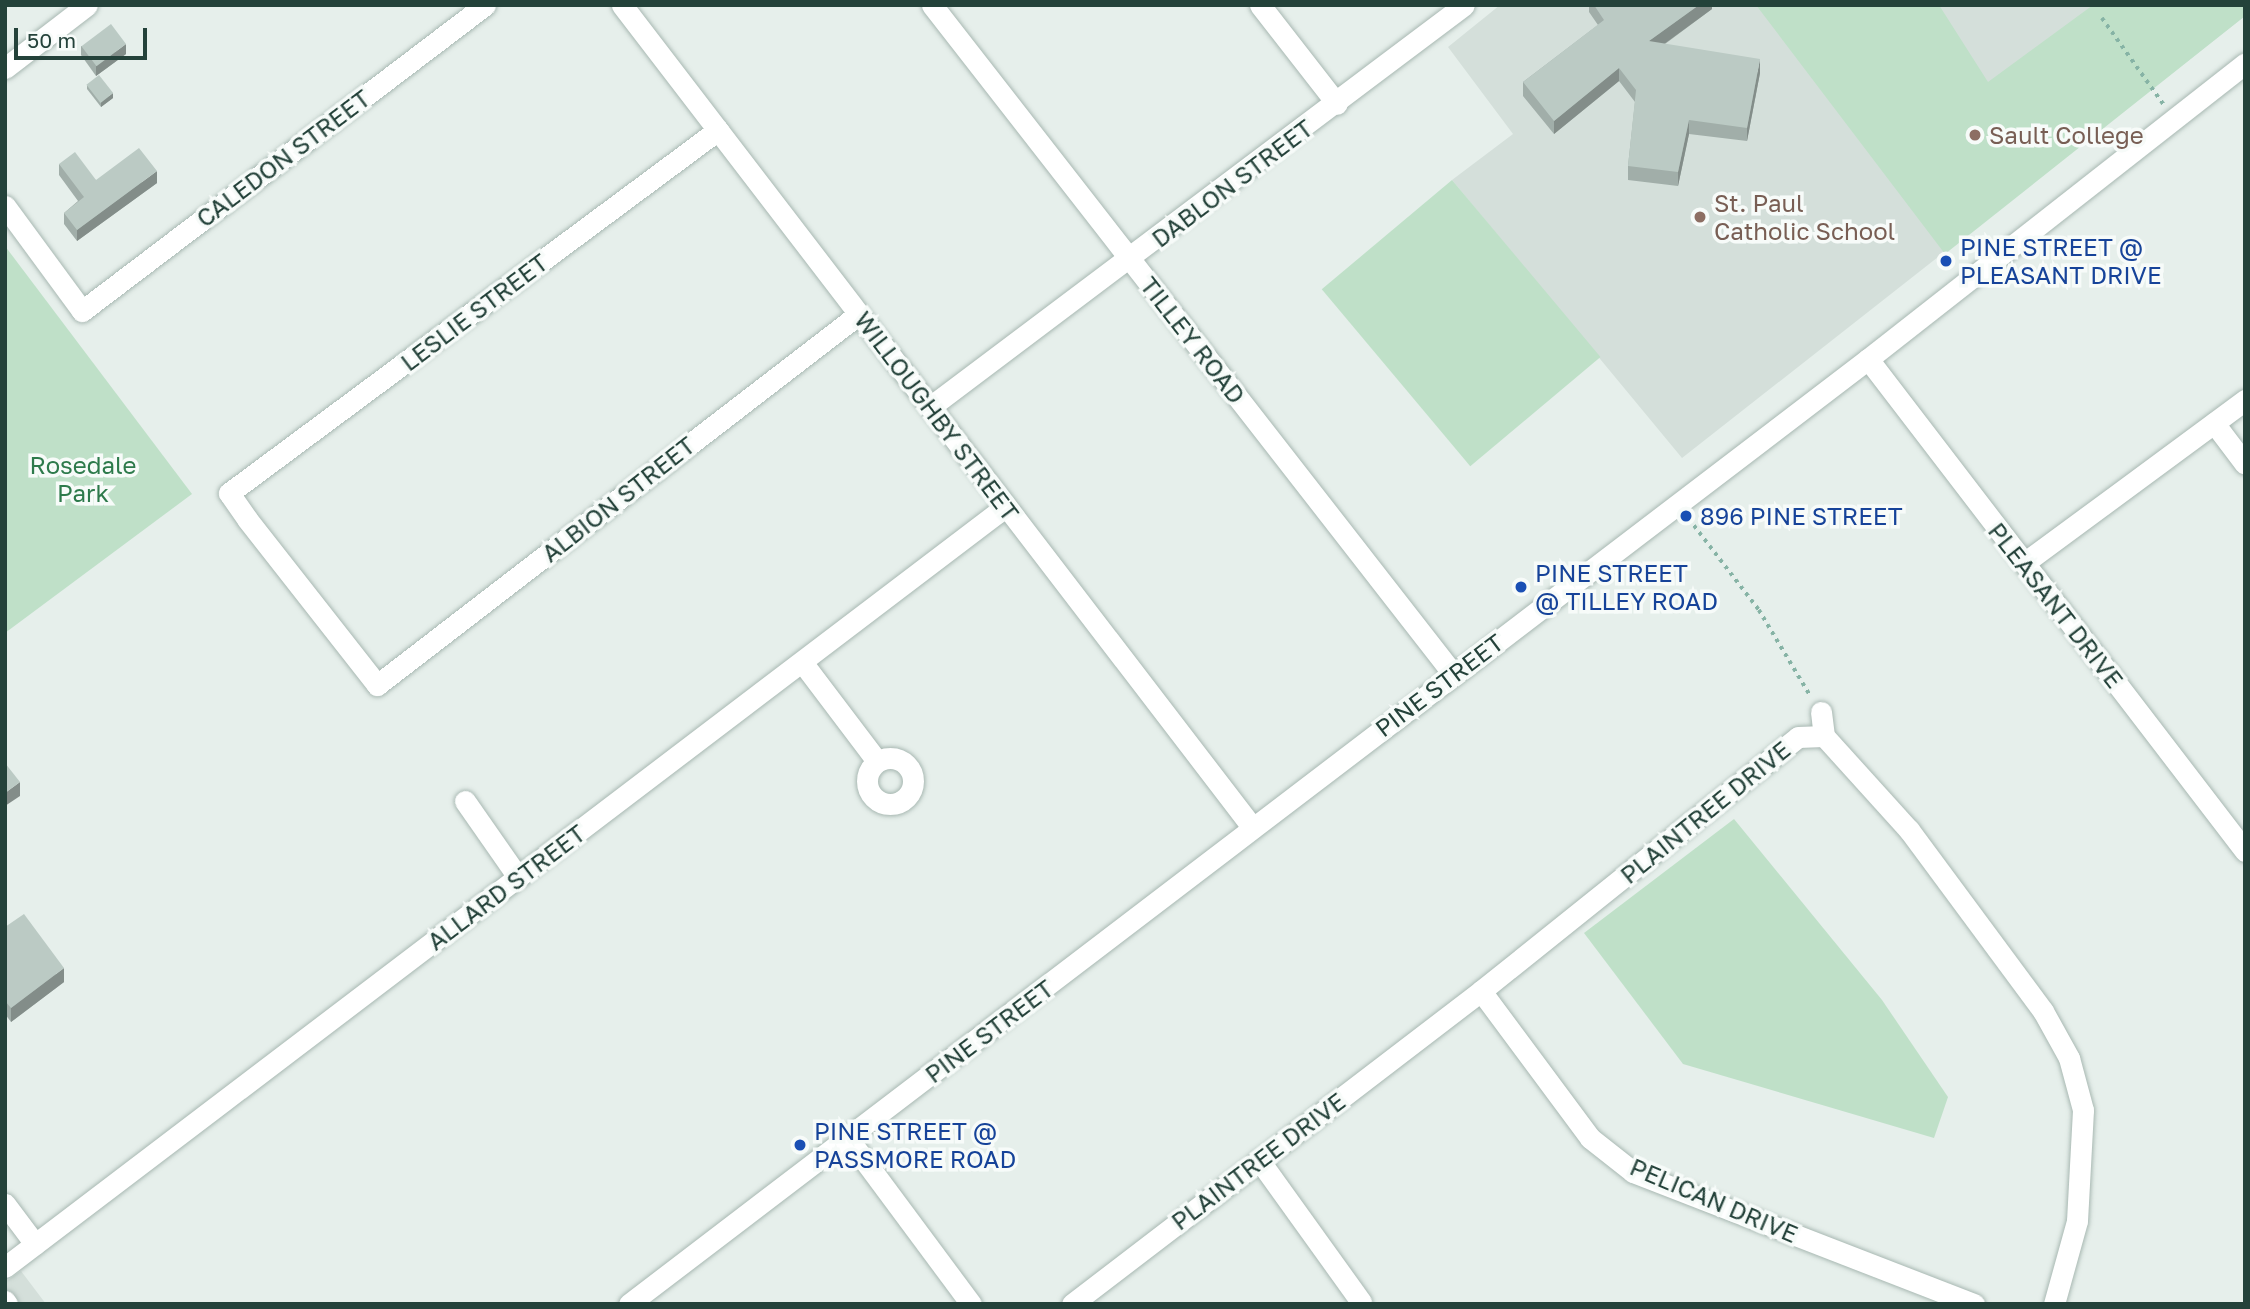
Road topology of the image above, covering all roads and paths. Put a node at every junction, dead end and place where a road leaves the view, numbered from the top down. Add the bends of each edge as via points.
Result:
1 (87, 5) edge
2 (485, 5) edge
3 (622, 5) edge
4 (932, 5) edge
5 (1260, 5) edge
6 (1464, 5) edge
7 (2102, 18) dead end
8 (2245, 63) edge
9 (5, 68) edge
10 (1337, 104) junction
11 (2173, 118) junction
12 (718, 130) junction
13 (5, 206) edge
14 (1130, 259) junction
15 (859, 314) junction
16 (1868, 359) junction
17 (2245, 400) edge
18 (930, 407) junction
19 (2214, 423) junction
20 (2245, 464) edge
21 (1675, 500) junction
22 (1006, 506) junction
23 (2024, 563) junction
24 (802, 662) junction
25 (1454, 675) junction
26 (377, 685) joint
27 (1821, 712) joint
28 (1824, 736) junction
29 (877, 761) dead end
30 (465, 801) dead end
31 (1252, 827) junction
32 (2245, 851) edge
33 (518, 877) junction
34 (1481, 991) junction
35 (847, 1137) junction
36 (1259, 1160) junction
37 (5, 1204) edge
38 (35, 1244) junction
39 (5, 1267) edge
40 (1361, 1302) dead end
41 (629, 1304) edge
42 (971, 1304) edge
43 (1072, 1304) edge
44 (1974, 1304) edge
45 (2054, 1304) edge

1 - 9 street
2 - 13 street, CALEDON STREET via 82,311
3 - 12 street, WILLOUGHBY STREET
4 - 14 street, TILLEY ROAD
5 - 10 street
6 - 10 street, DABLON STREET
7 - 11 path
8 - 11 street, PINE STREET
10 - 14 street, DABLON STREET
11 - 16 street, PINE STREET
12 - 15 street, WILLOUGHBY STREET
12 - 26 street, LESLIE STREET via 229,493
14 - 18 street, DABLON STREET
14 - 25 street, TILLEY ROAD
15 - 18 street, WILLOUGHBY STREET
15 - 26 street, ALBION STREET
16 - 21 street, PINE STREET
16 - 23 street, PLEASANT DRIVE
17 - 19 street
18 - 22 street, WILLOUGHBY STREET
19 - 20 street
19 - 23 street
21 - 25 street, PINE STREET
21 - 27 path via 1759,610
22 - 24 street, ALLARD STREET
22 - 31 street, WILLOUGHBY STREET
23 - 32 street, PLEASANT DRIVE
24 - 29 street
24 - 33 street, ALLARD STREET
25 - 31 street, PINE STREET
27 - 28 street
28 - 34 street, PLAINTREE DRIVE via 1798,737
28 - 45 street, PLAINTREE DRIVE via 1909,830 2043,1011 2069,1058 2083,1110 2077,1207
30 - 33 street
31 - 35 street, PINE STREET
33 - 38 street, ALLARD STREET
34 - 36 street, PLAINTREE DRIVE
34 - 44 street, PELICAN DRIVE via 1590,1138 1633,1172
35 - 41 street, PINE STREET
35 - 42 street
36 - 40 street
36 - 43 street, PLAINTREE DRIVE
37 - 38 street
38 - 39 street, ALLARD STREET

